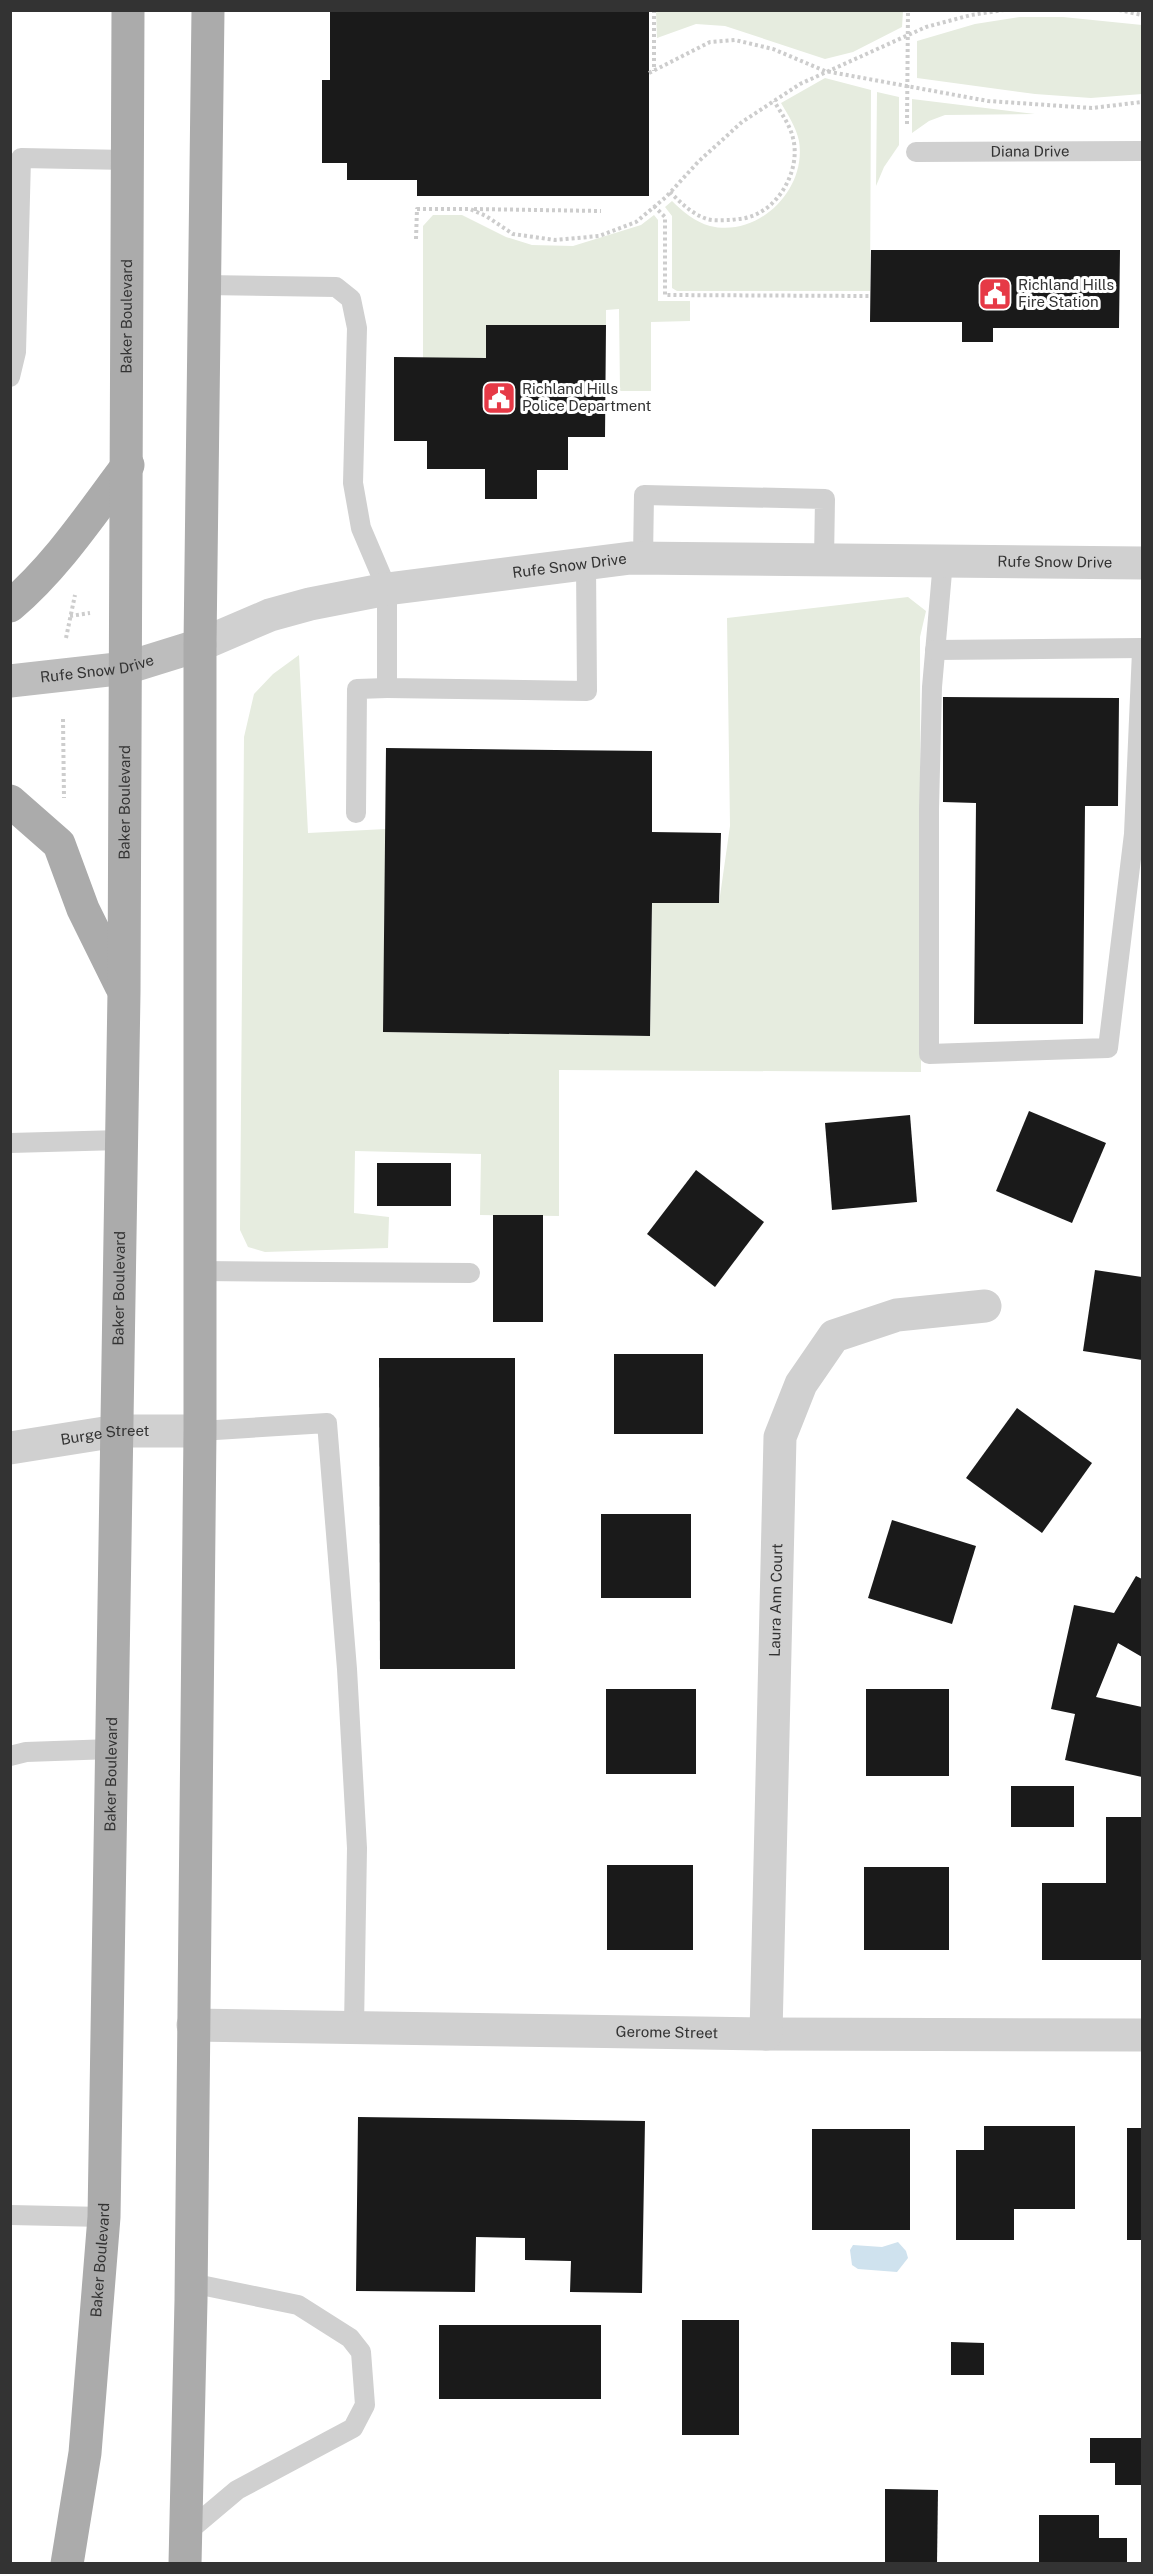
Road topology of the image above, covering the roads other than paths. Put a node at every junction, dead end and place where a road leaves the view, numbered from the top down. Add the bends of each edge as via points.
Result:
1 (128, 10) edge
2 (208, 10) edge
3 (1143, 151) edge
4 (916, 152) road end
5 (128, 160) junction
6 (204, 285) junction
7 (10, 377) edge
8 (128, 465) junction
9 (643, 558) junction
10 (824, 560) junction
11 (943, 561) junction
12 (1143, 563) edge
13 (586, 564) junction
14 (387, 589) junction
15 (10, 606) edge
16 (200, 645) junction
17 (935, 650) junction
18 (1143, 650) edge
19 (126, 668) junction
20 (10, 681) edge
21 (387, 688) junction
22 (10, 801) edge
23 (356, 813) dead end
24 (124, 992) junction
25 (121, 1140) junction
26 (10, 1143) edge
27 (199, 1271) junction
28 (470, 1273) dead end
29 (985, 1306) dead end
30 (117, 1431) junction
31 (200, 1431) junction
32 (10, 1448) edge
33 (112, 1749) junction
34 (10, 1756) edge
35 (193, 2025) junction
36 (354, 2027) junction
37 (766, 2034) junction
38 (1143, 2035) edge
39 (10, 2215) edge
40 (104, 2217) junction
41 (191, 2283) junction
42 (185, 2548) edge
43 (67, 2564) edge

1 - 5 main road, Baker Boulevard
2 - 6 main road
3 - 4 lane, Diana Drive
5 - 7 lane via 21,158 16,352
5 - 8 main road, Baker Boulevard
6 - 14 lane via 336,287 351,299 357,328 353,483 361,528
6 - 16 main road
8 - 15 main road via 63,553
8 - 19 main road, Baker Boulevard
9 - 10 street, Rufe Snow Drive
9 - 10 lane via 644,495 825,499
9 - 13 street, Rufe Snow Drive
10 - 11 street, Rufe Snow Drive
11 - 12 street, Rufe Snow Drive
11 - 17 lane
13 - 14 street, Rufe Snow Drive
13 - 21 lane via 587,691
14 - 16 street, Rufe Snow Drive via 270,615
14 - 21 lane
16 - 19 main road, Rufe Snow Drive
16 - 27 main road
17 - 18 lane
17 - 18 lane via 929,809 929,1054 1108,1048 1134,834
19 - 20 main road, Rufe Snow Drive
19 - 24 main road, Baker Boulevard
21 - 23 lane via 357,689
22 - 24 main road via 59,844 83,909
24 - 25 main road, Baker Boulevard
25 - 26 lane
25 - 30 main road, Baker Boulevard
27 - 28 lane
27 - 31 main road
29 - 37 street, Laura Ann Court via 897,1315 834,1336 801,1384 780,1437
30 - 31 street, Burge Street
30 - 32 street, Burge Street
30 - 33 main road, Baker Boulevard
31 - 35 main road
31 - 36 lane via 327,1423 357,1848
33 - 34 lane
33 - 40 main road, Baker Boulevard
35 - 36 street, Gerome Street
35 - 41 main road
36 - 37 street, Gerome Street
37 - 38 street, Gerome Street
39 - 40 lane
40 - 43 main road, Baker Boulevard via 85,2453
41 - 42 main road
41 - 42 lane via 298,2305 350,2338 361,2352 365,2405 353,2428 237,2490

